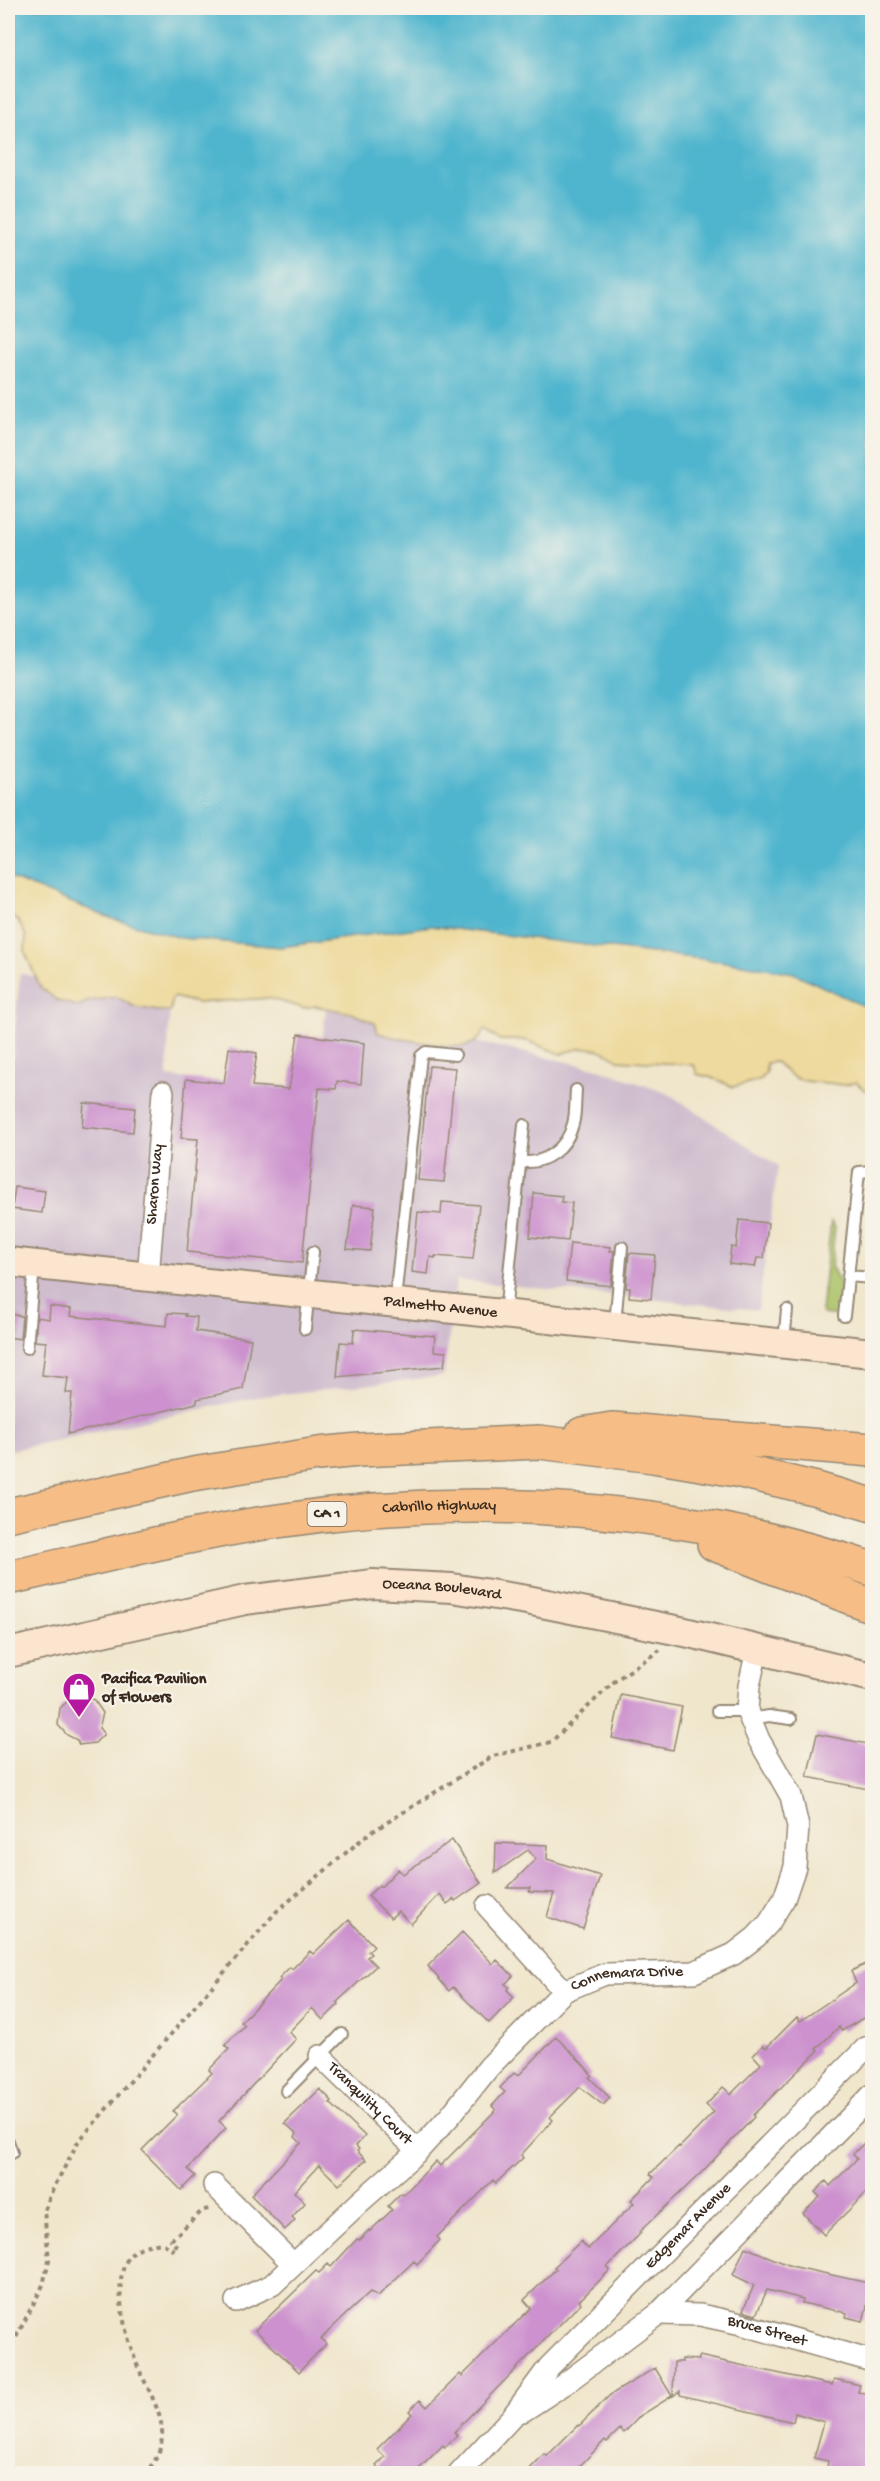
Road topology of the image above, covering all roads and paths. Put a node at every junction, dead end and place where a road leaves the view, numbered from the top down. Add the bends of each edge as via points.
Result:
1 (455, 1055) dead end
2 (576, 1090) dead end
3 (163, 1092) dead end
4 (524, 1125) dead end
5 (520, 1161) junction
6 (873, 1171) edge
7 (622, 1247) dead end
8 (313, 1252) dead end
9 (21, 1264) edge
10 (848, 1276) junction
11 (148, 1278) junction
12 (873, 1278) edge
13 (310, 1294) junction
14 (395, 1303) junction
15 (787, 1310) dead end
16 (505, 1314) junction
17 (844, 1316) dead end
18 (615, 1325) junction
19 (305, 1329) dead end
20 (784, 1342) junction
21 (27, 1348) dead end
22 (873, 1353) edge
23 (675, 1432) junction
24 (539, 1442) junction
25 (873, 1450) edge
26 (873, 1466) edge
27 (873, 1505) edge
28 (8, 1515) edge
29 (652, 1519) junction
30 (873, 1569) edge
31 (8, 1578) edge
32 (873, 1606) edge
33 (685, 1632) junction
34 (757, 1650) junction
35 (8, 1653) edge
36 (873, 1677) edge
37 (717, 1711) dead end
38 (749, 1715) junction
39 (791, 1719) dead end
40 (487, 1906) dead end
41 (564, 1991) junction
42 (342, 2034) dead end
43 (873, 2046) edge
44 (320, 2056) junction
45 (286, 2091) dead end
46 (873, 2095) edge
47 (8, 2141) edge
48 (418, 2151) junction
49 (12, 2153) dead end
50 (214, 2185) dead end
51 (218, 2211) dead end
52 (293, 2264) junction
53 (236, 2301) dead end
54 (658, 2314) junction
55 (8, 2353) edge
56 (873, 2361) edge
57 (512, 2417) junction
58 (143, 2474) edge
59 (459, 2474) edge

1 - 14 lane via 426,1052 420,1056
2 - 5 lane via 574,1123 559,1149 546,1159
3 - 11 street, Sharon Way
4 - 5 lane
5 - 16 lane
6 - 10 lane via 859,1172
7 - 18 lane
8 - 13 lane
9 - 11 street, Palmetto Avenue
9 - 21 lane
10 - 12 lane
10 - 17 lane
11 - 13 street, Palmetto Avenue
13 - 14 street, Palmetto Avenue
13 - 19 lane
14 - 16 street, Palmetto Avenue
15 - 20 lane
16 - 18 street, Palmetto Avenue
18 - 20 street, Palmetto Avenue
20 - 22 street, Palmetto Avenue
23 - 24 highway via 612,1429
23 - 25 highway
23 - 26 highway via 791,1448
24 - 27 highway via 735,1470
24 - 28 highway via 318,1454 193,1474
29 - 30 highway, Cabrillo Highway / CA 1 via 776,1542
29 - 31 highway, Cabrillo Highway / CA 1 via 515,1507 358,1511 234,1529
29 - 32 highway
33 - 34 street, Oceana Boulevard
33 - 35 street, Oceana Boulevard via 452,1588 373,1584 245,1600
33 - 55 path via 616,1680 551,1742 493,1756 367,1835 276,1912 78,2142 44,2211 49,2260 43,2285
34 - 36 street, Oceana Boulevard
34 - 38 street, Connemara Drive via 749,1686
37 - 38 lane
38 - 39 lane
38 - 41 street, Connemara Drive via 791,1796 798,1827 795,1868 784,1899 769,1923 734,1954 694,1971 605,1974
40 - 41 street
41 - 48 street, Connemara Drive via 489,2067
42 - 44 lane
43 - 57 street, Edgemar Avenue via 866,2048 549,2367
44 - 45 lane
44 - 48 street, Tranquility Court
46 - 54 street, Edgemar Avenue
47 - 49 lane
48 - 52 street, Connemara Drive
50 - 52 street
51 - 58 path via 203,2210 191,2220 171,2240 177,2247 172,2250 164,2244 141,2246 128,2258 121,2281 122,2307 133,2354 162,2428 156,2460
52 - 53 street, Connemara Drive via 272,2285
54 - 56 street, Bruce Street via 700,2315
54 - 57 street, Edgemar Avenue via 563,2385
57 - 59 street, Edgemar Avenue

